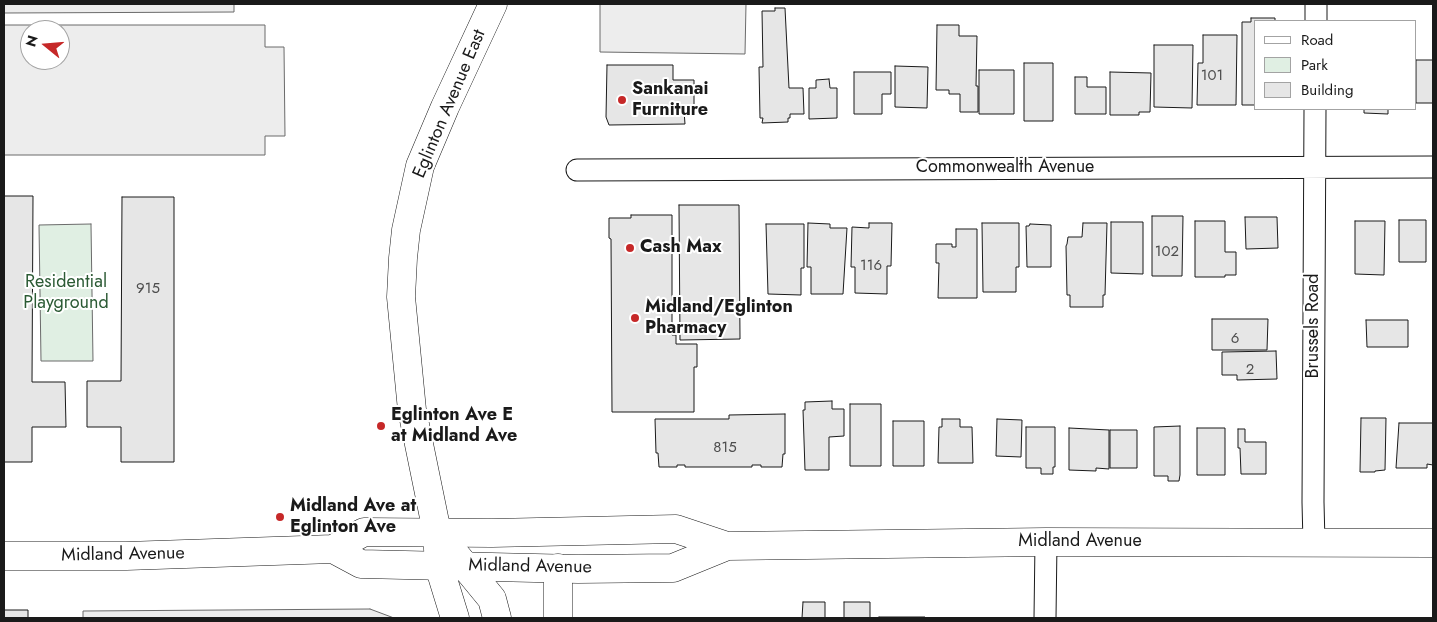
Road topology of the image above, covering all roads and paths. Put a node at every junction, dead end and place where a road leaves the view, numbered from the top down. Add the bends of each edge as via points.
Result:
1 (493, 4) edge
2 (1316, 4) edge
3 (1316, 20) edge
4 (1315, 110) edge
5 (1433, 166) edge
6 (1314, 168) junction
7 (577, 170) dead end
8 (437, 532) junction
9 (1046, 542) junction
10 (1314, 543) junction
11 (1433, 543) edge
12 (727, 546) junction
13 (333, 550) junction
14 (4, 556) edge
15 (452, 566) junction
16 (558, 568) junction
17 (455, 618) edge
18 (497, 618) edge
19 (558, 618) edge
20 (1045, 618) edge

1 - 8 main road, Eglinton Avenue East via 420,166 402,258 401,297 412,410
2 - 3 street
4 - 6 street, Brussels Road
5 - 6 street, Commonwealth Avenue
6 - 7 street, Commonwealth Avenue
6 - 10 street, Brussels Road
8 - 12 main road, Midland Avenue via 676,529
8 - 13 main road, Midland Avenue via 364,532
8 - 15 main road, Eglinton Avenue East
9 - 10 main road, Midland Avenue
9 - 12 main road, Midland Avenue
9 - 20 street
10 - 11 main road, Midland Avenue
12 - 16 main road, Midland Avenue via 673,568
13 - 14 main road, Midland Avenue
13 - 15 main road, Midland Avenue via 361,564
15 - 16 main road, Midland Avenue
15 - 17 main road, Eglinton Avenue East
15 - 18 main road, Eglinton Avenue East via 492,599
16 - 19 main road

